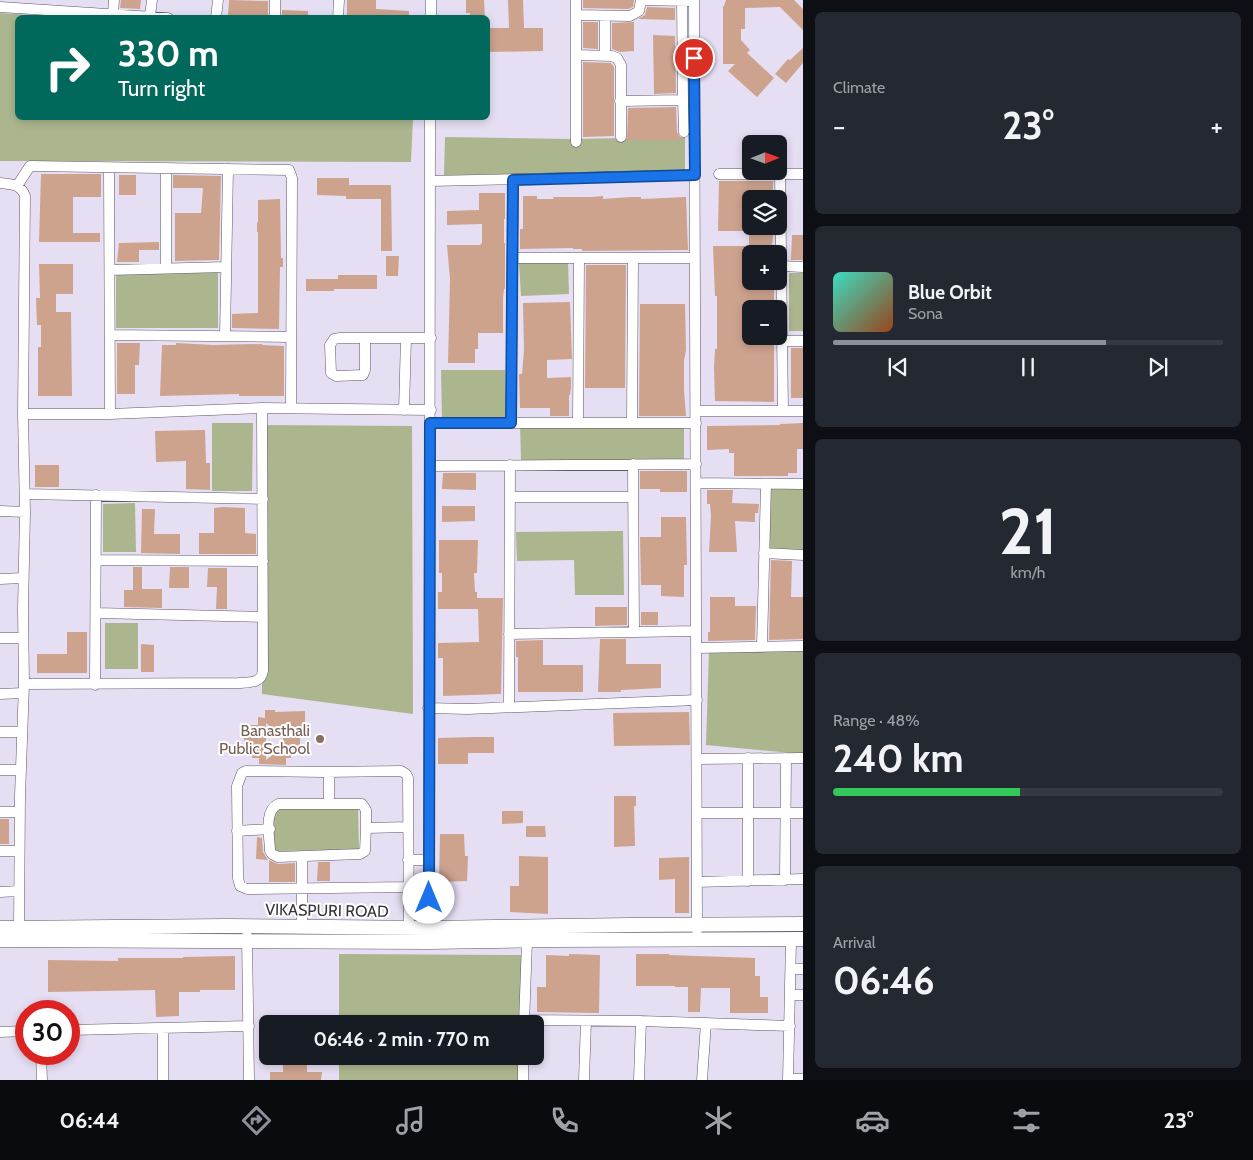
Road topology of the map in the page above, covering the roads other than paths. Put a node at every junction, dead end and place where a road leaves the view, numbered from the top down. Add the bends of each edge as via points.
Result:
1 (114, 0) edge
2 (152, 0) edge
3 (218, 0) edge
4 (275, 0) edge
5 (339, 0) edge
6 (431, 0) edge
7 (576, 0) edge
8 (641, 0) edge
9 (682, 1) edge
10 (694, 1) edge
11 (31, 5) edge
12 (0, 7) edge
13 (114, 14) junction
14 (132, 15) edge
15 (150, 15) edge
16 (216, 15) edge
17 (275, 15) edge
18 (338, 15) edge
19 (431, 15) edge
20 (576, 15) junction
21 (605, 16) junction
22 (576, 55) junction
23 (605, 56) junction
24 (683, 100) junction
25 (620, 101) junction
26 (430, 120) edge
27 (684, 132) dead end
28 (621, 137) dead end
29 (576, 142) dead end
30 (110, 168) junction
31 (166, 168) junction
32 (228, 169) junction
33 (719, 174) dead end
34 (742, 174) edge
35 (788, 174) edge
36 (803, 174) edge
37 (695, 175) junction
38 (513, 180) junction
39 (780, 180) edge
40 (430, 181) junction
41 (0, 183) edge
42 (17, 186) junction
43 (781, 245) edge
44 (512, 258) junction
45 (579, 258) junction
46 (633, 258) junction
47 (695, 258) junction
48 (787, 266) edge
49 (803, 266) edge
50 (226, 267) junction
51 (166, 268) junction
52 (110, 270) junction
53 (110, 335) junction
54 (225, 336) junction
55 (291, 337) junction
56 (365, 338) junction
57 (406, 338) junction
58 (431, 338) junction
59 (787, 341) edge
60 (803, 341) edge
61 (782, 345) edge
62 (262, 408) junction
63 (291, 408) junction
64 (404, 410) junction
65 (431, 410) junction
66 (696, 411) junction
67 (783, 411) junction
68 (803, 411) edge
69 (23, 414) junction
70 (110, 414) junction
71 (430, 423) junction
72 (511, 423) junction
73 (578, 423) junction
74 (632, 423) junction
75 (696, 423) junction
76 (633, 464) junction
77 (696, 464) junction
78 (510, 465) junction
79 (430, 466) junction
80 (696, 484) junction
81 (766, 484) junction
82 (803, 484) edge
83 (25, 494) junction
84 (96, 495) junction
85 (510, 497) junction
86 (633, 498) junction
87 (263, 499) junction
88 (0, 511) edge
89 (25, 512) junction
90 (764, 553) junction
91 (803, 555) edge
92 (96, 560) junction
93 (263, 561) junction
94 (23, 578) junction
95 (0, 579) edge
96 (96, 613) junction
97 (262, 617) junction
98 (696, 631) junction
99 (634, 632) junction
100 (509, 634) junction
101 (0, 638) edge
102 (23, 638) junction
103 (803, 646) edge
104 (762, 647) junction
105 (696, 648) junction
106 (95, 685) junction
107 (23, 689) junction
108 (0, 694) edge
109 (696, 700) junction
110 (509, 707) junction
111 (428, 708) junction
112 (0, 732) edge
113 (22, 732) junction
114 (697, 758) junction
115 (748, 758) junction
116 (786, 758) junction
117 (803, 758) edge
118 (0, 770) edge
119 (20, 770) junction
120 (329, 772) junction
121 (329, 804) junction
122 (0, 812) edge
123 (20, 812) junction
124 (697, 813) junction
125 (747, 813) junction
126 (785, 813) junction
127 (803, 813) edge
128 (408, 827) junction
129 (270, 828) junction
130 (366, 828) junction
131 (237, 830) junction
132 (19, 850) junction
133 (0, 851) edge
134 (302, 856) junction
135 (408, 860) junction
136 (429, 860) junction
137 (803, 879) edge
138 (748, 880) junction
139 (785, 880) junction
140 (697, 882) junction
141 (408, 887) junction
142 (302, 888) junction
143 (19, 891) junction
144 (0, 892) edge
145 (697, 924) junction
146 (803, 924) edge
147 (247, 926) junction
148 (302, 927) junction
149 (0, 928) edge
150 (19, 928) junction
151 (408, 928) junction
152 (429, 935) junction
153 (0, 940) edge
154 (797, 940) edge
155 (247, 941) junction
156 (527, 941) junction
157 (698, 941) junction
158 (803, 968) edge
159 (791, 969) junction
160 (791, 995) junction
161 (803, 995) edge
162 (524, 1015) edge
163 (586, 1021) junction
164 (641, 1021) junction
165 (544, 1022) edge
166 (706, 1023) junction
167 (248, 1026) junction
168 (790, 1026) junction
169 (163, 1028) junction
170 (80, 1030) edge
171 (15, 1031) edge
172 (0, 1032) edge
173 (42, 1065) edge
174 (523, 1065) edge
175 (803, 1079) edge
176 (42, 1080) edge
177 (163, 1080) edge
178 (250, 1080) edge
179 (523, 1080) edge
180 (584, 1080) edge
181 (639, 1080) edge
182 (702, 1080) edge
183 (788, 1080) edge

1 - 13 street
2 - 15 street
3 - 16 street
4 - 17 street
5 - 18 street
6 - 19 street
7 - 20 street
8 - 9 street
8 - 21 street via 639,11 630,16
9 - 10 street
9 - 24 street
10 - 37 street
11 - 12 street
11 - 13 street
13 - 14 street
20 - 21 street
20 - 22 street
21 - 23 street
22 - 23 street
22 - 29 street
23 - 25 street via 617,58 620,65
24 - 25 street
24 - 27 street
25 - 28 street
26 - 40 street
30 - 31 street
30 - 42 street via 30,166
30 - 52 street
31 - 32 street
31 - 51 street
32 - 50 street
32 - 55 street via 286,169 292,174
33 - 34 street
35 - 36 street
37 - 38 street
37 - 47 street
38 - 40 street
38 - 44 street
39 - 43 street
40 - 58 street
41 - 42 street
42 - 69 street via 25,196
44 - 45 street
44 - 72 street
45 - 46 street
45 - 73 street
46 - 47 street
46 - 74 street
47 - 66 street
48 - 49 street
50 - 51 street
50 - 54 street
51 - 52 street
52 - 53 street
53 - 54 street
53 - 70 street
54 - 55 street
55 - 63 street
56 - 56 street via 365,370 362,375 336,376 331,373 330,345 334,339
56 - 57 street
57 - 58 street
57 - 64 street
58 - 65 street
59 - 60 street
61 - 67 street
62 - 63 street
62 - 70 street
62 - 87 street
63 - 64 street
64 - 65 street
65 - 71 street
66 - 67 street
66 - 75 street
67 - 68 street
69 - 70 street
69 - 83 street
71 - 72 street
71 - 79 street
72 - 73 street
73 - 74 street
74 - 75 street
75 - 77 street
76 - 77 street
76 - 78 street
76 - 86 street
77 - 80 street
78 - 79 street
78 - 85 street
79 - 111 street
80 - 81 street
80 - 98 street
81 - 82 street
81 - 90 street
83 - 84 street
83 - 89 street
84 - 87 street
84 - 92 street
85 - 86 street
85 - 100 street
86 - 99 street
87 - 93 street
88 - 89 street
89 - 94 street
90 - 91 street
90 - 104 street
92 - 93 street
92 - 96 street
93 - 97 street
94 - 95 street
94 - 102 street
96 - 97 street
96 - 106 street
97 - 106 street via 263,671 257,681
98 - 99 street
98 - 105 street
99 - 100 street
100 - 110 street
101 - 102 street
102 - 107 street
103 - 104 street
104 - 105 street
105 - 109 street
106 - 107 street
107 - 108 street
107 - 113 street
109 - 110 street
109 - 114 street
110 - 111 street
111 - 136 street
112 - 113 street
113 - 119 street
114 - 115 street
114 - 124 street
115 - 116 street
115 - 125 street
116 - 117 street
116 - 126 street
118 - 119 street
119 - 123 street
120 - 121 street
120 - 128 street via 401,771 406,774
120 - 131 street via 242,773 237,786
121 - 129 street via 278,804 271,809
121 - 130 street via 362,804 366,810
122 - 123 street
123 - 132 street
124 - 125 street
124 - 140 street
125 - 126 street
125 - 138 street
126 - 127 street
126 - 139 street
128 - 130 street
128 - 135 street
129 - 131 street
129 - 134 street via 272,854 278,857
130 - 134 street via 365,851 362,854
131 - 142 street via 240,886 247,889
132 - 133 street
132 - 143 street
134 - 142 street
135 - 136 street
135 - 141 street
136 - 152 street
137 - 139 street
138 - 139 street
138 - 140 street
140 - 145 street
141 - 142 street
141 - 151 street
142 - 148 street
143 - 144 street
143 - 150 street
145 - 146 street, VIKASPURI ROAD
145 - 152 street, VIKASPURI ROAD
145 - 157 street
147 - 148 street, VIKASPURI ROAD
147 - 150 street, VIKASPURI ROAD
147 - 155 street
148 - 151 street, VIKASPURI ROAD
149 - 150 street, VIKASPURI ROAD
151 - 152 street, VIKASPURI ROAD
152 - 155 street, VIKASPURI ROAD
152 - 156 street, VIKASPURI ROAD
153 - 155 street, VIKASPURI ROAD
154 - 157 street, VIKASPURI ROAD
154 - 159 street
155 - 167 street
156 - 157 street, VIKASPURI ROAD
156 - 162 street
158 - 159 street
159 - 160 street
160 - 161 street
160 - 168 street
163 - 164 street
163 - 165 street
163 - 180 street
164 - 166 street
164 - 181 street
166 - 168 street
166 - 182 street
167 - 169 street
167 - 178 street
168 - 183 street
169 - 170 street
169 - 177 street
171 - 172 street
173 - 176 street
174 - 179 street
175 - 183 street

